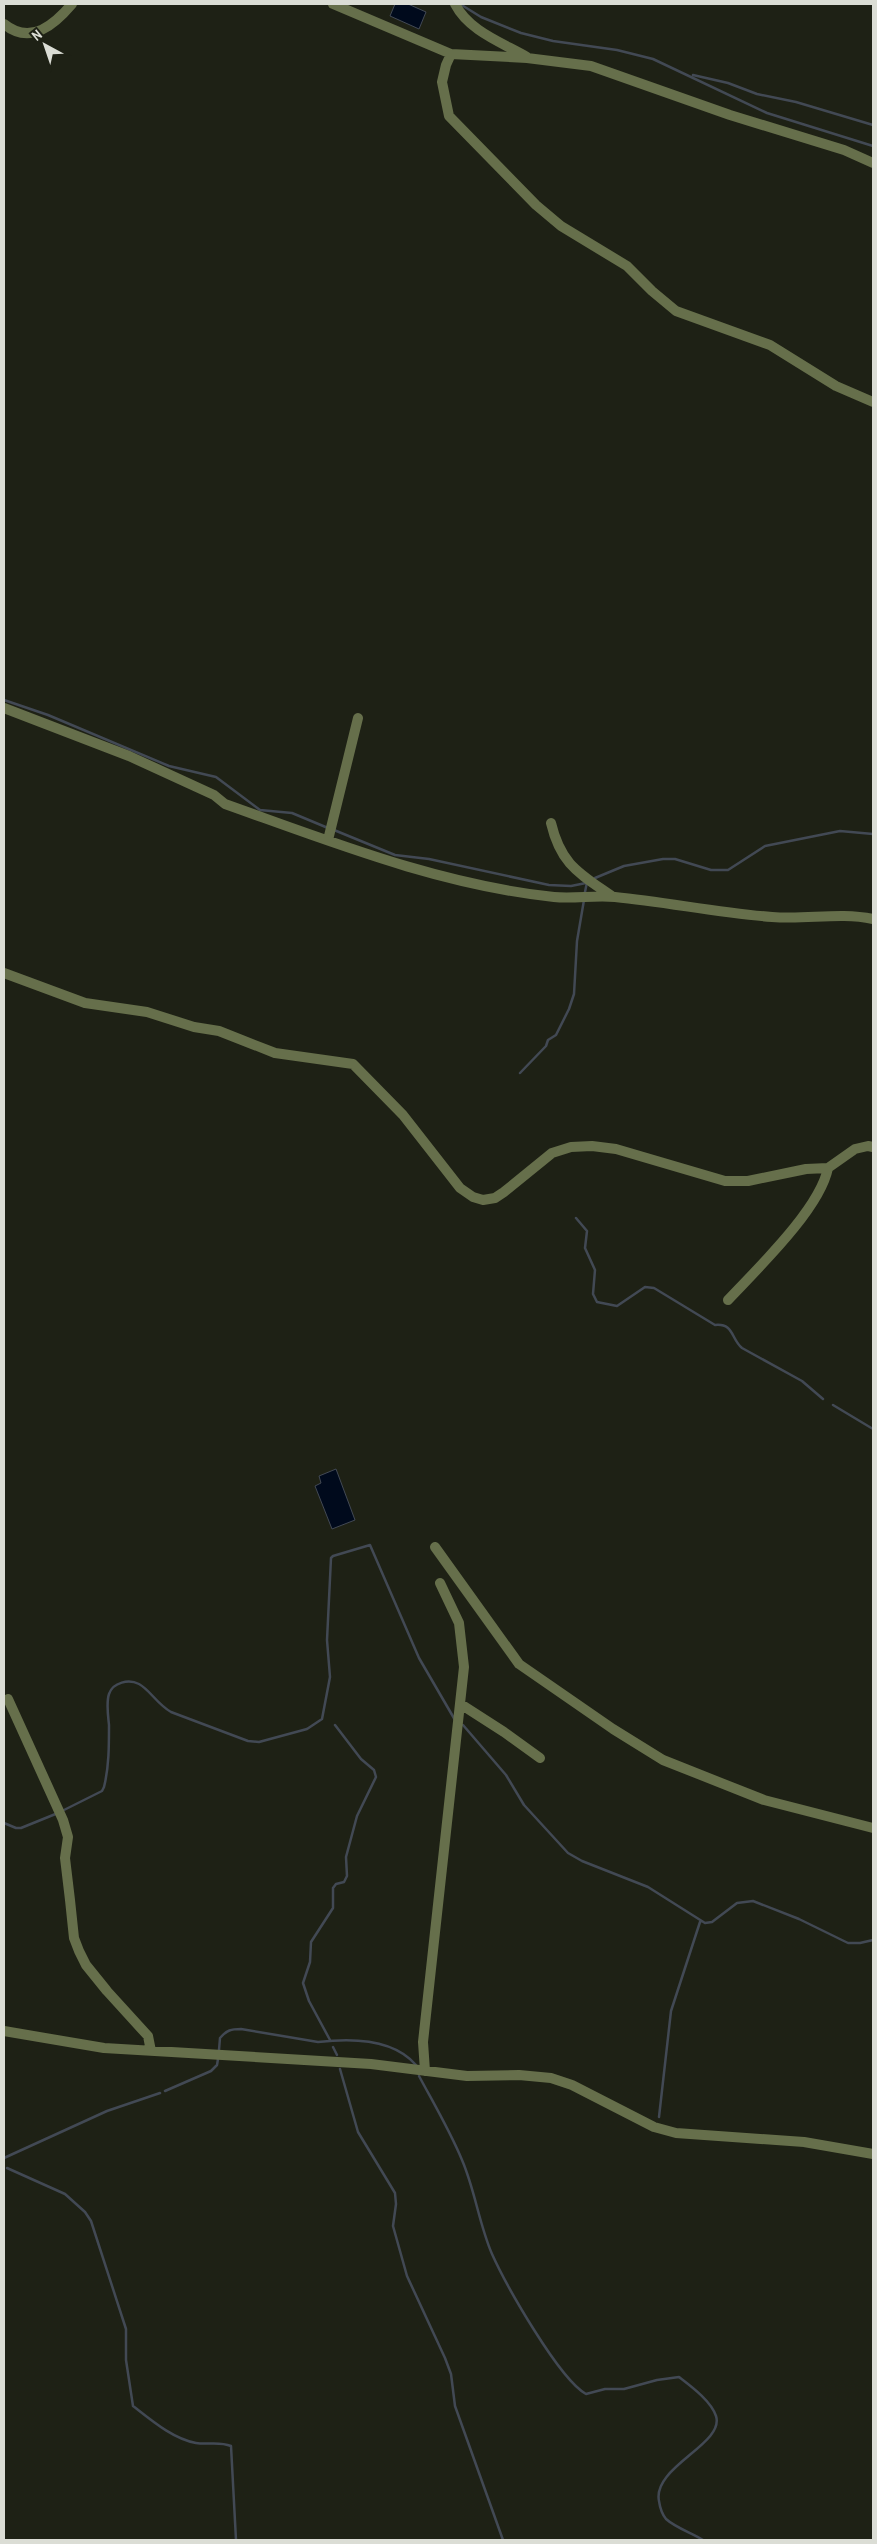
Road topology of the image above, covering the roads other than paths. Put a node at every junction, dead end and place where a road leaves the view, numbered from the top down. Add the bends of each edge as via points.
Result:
1 (72, 4) edge
2 (332, 4) edge
3 (455, 4) edge
4 (4, 24) edge
5 (451, 54) junction
6 (527, 58) junction
7 (873, 162) edge
8 (873, 402) edge
9 (4, 708) edge
10 (358, 718) dead end
11 (552, 823) dead end
12 (328, 840) junction
13 (613, 897) junction
14 (873, 919) edge
15 (4, 973) edge
16 (873, 1147) edge
17 (828, 1168) junction
18 (728, 1300) dead end
19 (435, 1547) dead end
20 (440, 1584) dead end
21 (8, 1699) dead end
22 (462, 1705) junction
23 (540, 1758) dead end
24 (873, 1828) edge
25 (4, 2031) edge
26 (151, 2051) junction
27 (425, 2071) junction
28 (873, 2154) edge

1 - 4 street via 44,30 24,32
2 - 5 street
3 - 6 street via 461,15 477,29
5 - 6 street
5 - 8 street via 442,82 449,116 548,216 628,266 652,292 676,311 770,345 836,386
6 - 7 street via 591,66
9 - 12 street via 129,756 214,795 225,804
10 - 12 street
11 - 13 street via 557,845 570,865
12 - 13 street via 411,868 501,890 557,897
13 - 14 street via 772,917 849,914
15 - 17 street via 85,1003 147,1012 194,1027 220,1031 275,1053 353,1064 403,1115 460,1188 483,1200 504,1192 552,1153 571,1147 616,1149 725,1181 748,1181 806,1169
16 - 17 street via 855,1149
17 - 18 street via 826,1180 804,1213
19 - 24 street via 519,1664 613,1729 664,1760 764,1800
20 - 22 street via 459,1623 462,1639
21 - 26 street via 68,1837 65,1858 74,1938 79,1951 107,1991 148,2036
22 - 23 street
22 - 27 street via 423,2042
25 - 26 street via 104,2048
26 - 27 street via 371,2064
27 - 28 street via 467,2076 551,2078 654,2127 676,2133 804,2142

